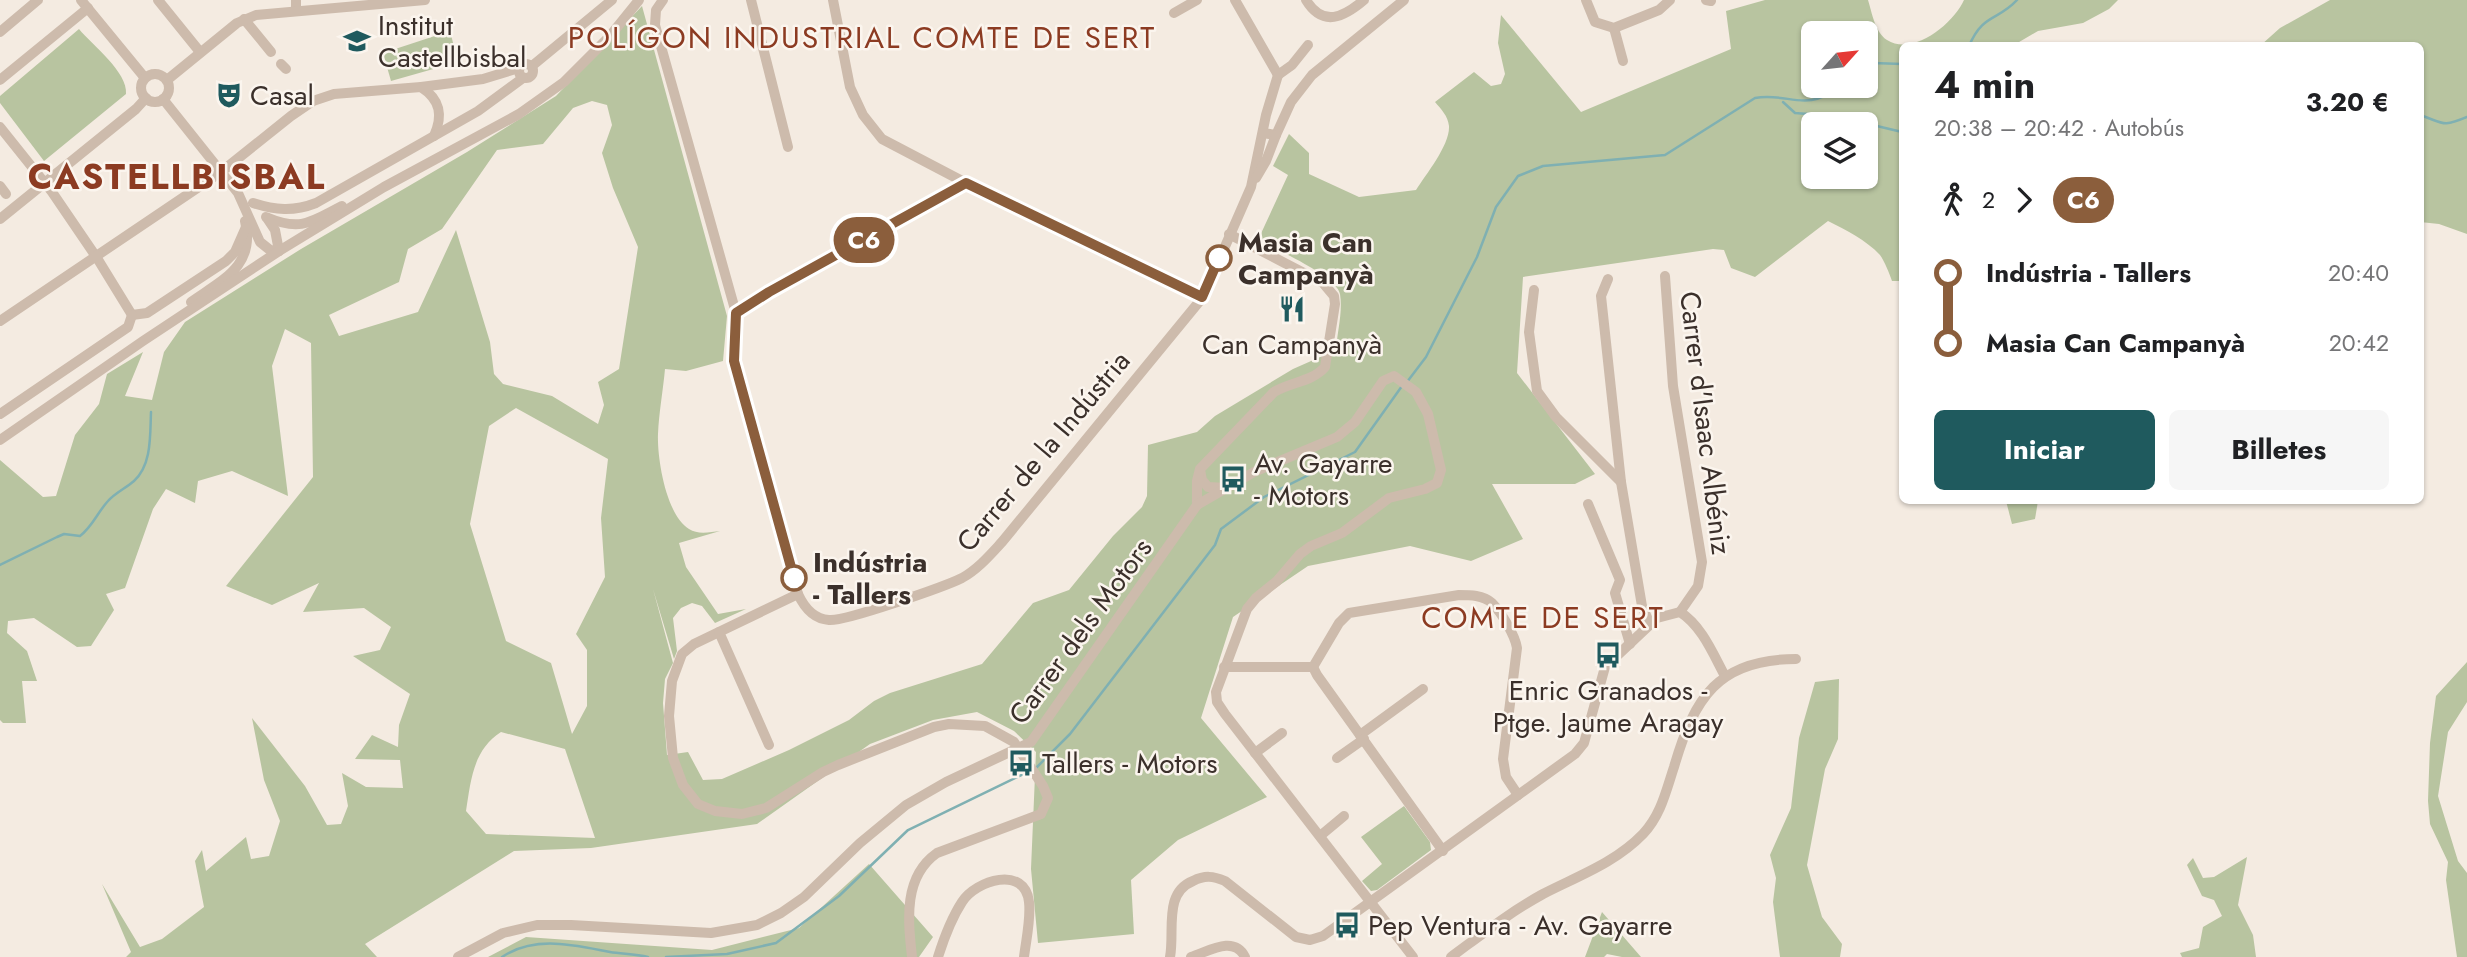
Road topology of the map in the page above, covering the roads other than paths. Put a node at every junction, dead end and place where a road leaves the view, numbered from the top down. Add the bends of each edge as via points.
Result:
1 (38, 0) edge
2 (158, 0) edge
3 (425, 0) edge
4 (612, 0) edge
5 (639, 0) edge
6 (663, 0) edge
7 (751, 0) edge
8 (833, 0) edge
9 (1197, 0) edge
10 (1235, 0) edge
11 (1306, 0) edge
12 (1364, 0) edge
13 (1404, 0) edge
14 (1586, 0) edge
15 (1670, 0) edge
16 (392, 1) edge
17 (360, 3) edge
18 (85, 4) edge
19 (296, 5) edge
20 (1657, 5) edge
21 (1174, 13) dead end
22 (244, 19) junction
23 (1614, 28) junction
24 (0, 32) edge
25 (1308, 45) dead end
26 (200, 52) junction
27 (271, 52) dead end
28 (1623, 61) dead end
29 (521, 73) junction
30 (1278, 75) junction
31 (145, 78) junction
32 (0, 80) edge
33 (167, 80) junction
34 (421, 87) junction
35 (146, 98) junction
36 (163, 99) junction
37 (0, 127) edge
38 (1263, 134) junction
39 (1276, 135) junction
40 (434, 136) junction
41 (788, 147) dead end
42 (221, 172) junction
43 (966, 183) junction
44 (46, 184) junction
45 (384, 187) junction
46 (1251, 187) junction
47 (237, 192) junction
48 (253, 203) junction
49 (266, 217) junction
50 (0, 219) edge
51 (247, 227) junction
52 (1229, 234) junction
53 (279, 251) junction
54 (97, 258) junction
55 (1665, 276) dead end
56 (1608, 279) dead end
57 (1534, 290) dead end
58 (1202, 297) junction
59 (736, 313) junction
60 (132, 315) junction
61 (180, 316) junction
62 (0, 321) edge
63 (0, 414) edge
64 (0, 439) edge
65 (1200, 469) junction
66 (1621, 482) junction
67 (1227, 488) junction
68 (1198, 505) junction
69 (1588, 505) dead end
70 (798, 594) junction
71 (1680, 612) junction
72 (1650, 624) junction
73 (719, 632) junction
74 (1630, 644) junction
75 (1796, 659) dead end
76 (1224, 667) junction
77 (1313, 667) junction
78 (1725, 676) junction
79 (1423, 689) dead end
80 (1282, 733) dead end
81 (1362, 737) junction
82 (769, 745) dead end
83 (1017, 748) junction
84 (1255, 753) junction
85 (1337, 758) dead end
86 (1518, 795) junction
87 (1344, 816) dead end
88 (1320, 836) junction
89 (1443, 851) junction
90 (1371, 902) junction
91 (458, 957) edge
92 (912, 957) edge
93 (938, 957) edge
94 (1024, 957) edge
95 (1170, 957) edge
96 (1191, 957) edge
97 (1245, 957) edge
98 (1413, 957) edge
99 (1451, 957) edge

1 - 24 street
2 - 26 street
3 - 16 street
4 - 29 street via 531,66 532,75
5 - 45 street via 564,82 519,114
6 - 59 street, Carrer de la Indústria via 656,10 655,25
7 - 41 street
8 - 43 street via 850,87 863,115 891,145
9 - 21 street
10 - 30 street
11 - 12 street via 1321,16 1332,18
13 - 39 street, Carrer de la Indústria via 1312,75 1291,102
14 - 23 street via 1595,22
15 - 20 street
16 - 17 street
17 - 19 street
18 - 31 street
18 - 32 street
19 - 22 street
20 - 23 street
22 - 26 street
22 - 27 street
23 - 28 street
25 - 30 street
26 - 33 street
29 - 34 street
29 - 40 street via 478,111
30 - 38 street, Carrer de la Indústria
31 - 33 street via 157,74
31 - 35 street via 142,91
33 - 36 street via 169,89
34 - 40 street via 435,98 440,112
34 - 42 street via 334,94 313,101
35 - 36 street
35 - 44 street
36 - 42 street
37 - 44 street
38 - 39 street
38 - 46 street, Carrer de la Indústria
39 - 46 street, Carrer de la Indústria
40 - 48 street via 302,209
42 - 47 street
42 - 54 street
43 - 58 street
43 - 59 street
44 - 50 street
44 - 54 street
45 - 49 street via 300,226
45 - 53 street
46 - 52 street, Carrer de la Indústria
47 - 48 street
47 - 51 street
47 - 53 street via 260,242
48 - 49 street
49 - 53 street via 275,230
51 - 60 street via 234,252 217,268 147,313
51 - 61 street via 246,256 233,273 189,303
52 - 58 street, Carrer de la Indústria
52 - 65 street via 1323,283 1335,304 1325,367 1319,374 1274,392
53 - 61 street
54 - 60 street
54 - 62 street
55 - 71 street, Carrer d'Isaac Albéniz via 1673,386 1702,562 1698,586
56 - 66 street via 1601,296
57 - 66 street via 1529,332 1537,391 1556,417
58 - 70 street, Carrer de la Indústria via 979,566 950,583 835,620 810,612
59 - 70 street, Carrer de la Indústria via 734,361
60 - 63 street via 128,327
61 - 64 street
65 - 67 street via 1208,487
65 - 68 street
66 - 72 street via 1642,606
67 - 68 street
67 - 76 street via 1337,437 1355,422 1391,376 1406,383 1428,414 1441,470 1437,483 1389,498 1342,533 1300,554 1247,609
68 - 83 street, Carrer dels Motors via 1031,742
69 - 74 street via 1620,580 1615,593
70 - 73 street
71 - 72 street
71 - 78 street via 1698,629
72 - 74 street
73 - 82 street
73 - 83 street via 682,654 669,694 673,758 683,785 698,804 715,811 742,814 766,808 823,772 941,725 985,726 1003,734
74 - 86 street via 1605,667 1584,743
75 - 78 street via 1764,662
76 - 77 street
76 - 84 street via 1217,702
77 - 81 street
77 - 86 street via 1349,613 1459,595 1491,602 1515,637 1517,648 1503,759 1506,778
78 - 99 street via 1704,696 1691,718 1660,809 1641,836 1613,859 1519,908
79 - 81 street
80 - 84 street
81 - 85 street
81 - 89 street
83 - 91 street, Carrer dels Motors via 906,805 804,897 757,925 698,933 537,925 503,933
83 - 92 street via 1043,786 1046,806 1041,814 926,861 918,871 908,918
84 - 88 street
86 - 89 street
87 - 88 street
88 - 90 street
89 - 90 street
90 - 95 street via 1310,940 1296,937 1225,881 1199,878 1177,892
90 - 98 street
93 - 94 street via 963,900 987,883 1002,879 1015,880 1029,902
96 - 97 street via 1229,944

